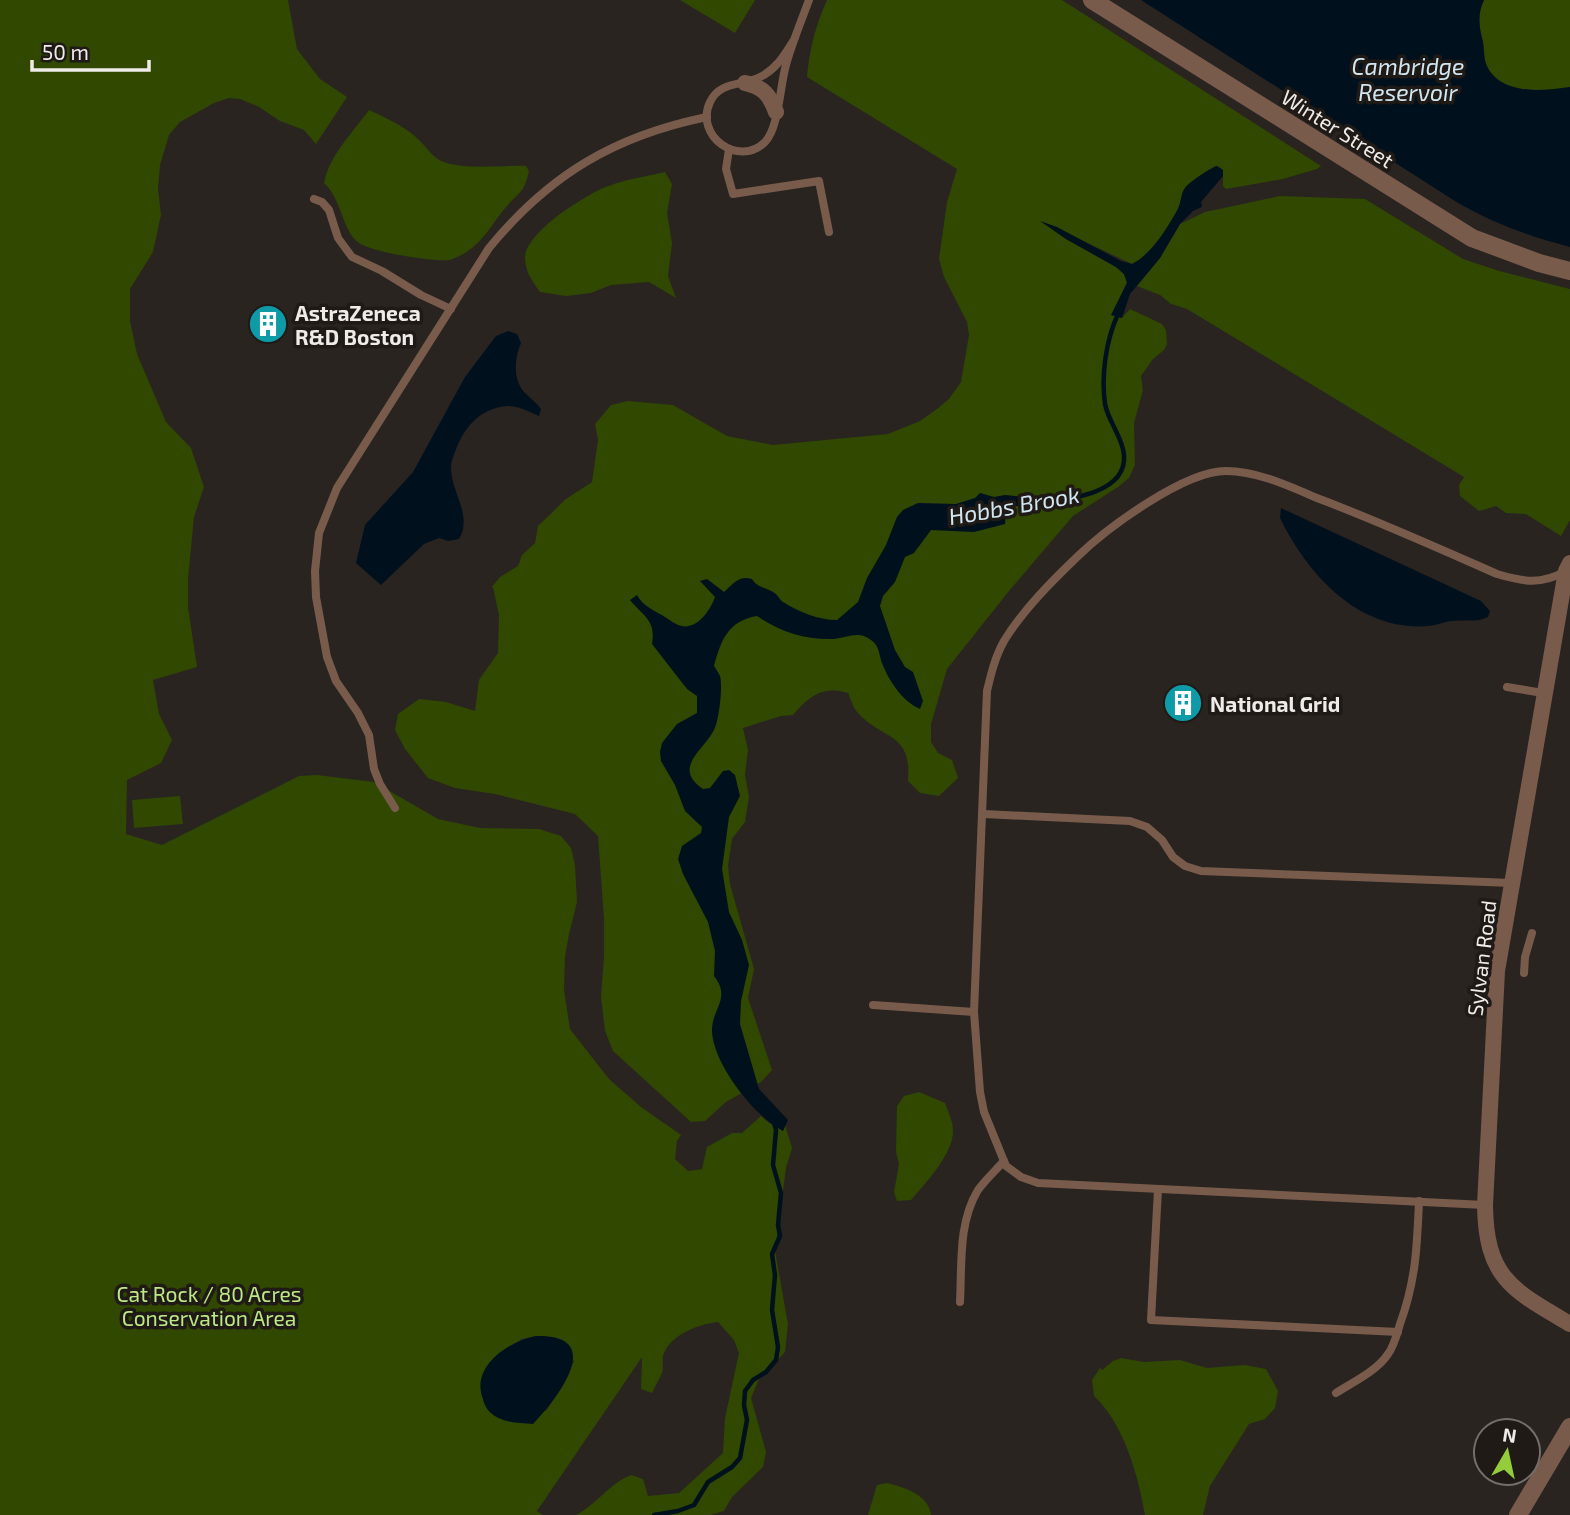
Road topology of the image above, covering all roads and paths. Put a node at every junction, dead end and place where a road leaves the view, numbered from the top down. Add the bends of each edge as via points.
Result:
1 (809, 0) edge
2 (1092, 0) edge
3 (795, 38) junction
4 (745, 83) junction
5 (776, 112) junction
6 (707, 117) junction
7 (729, 149) junction
8 (314, 199) dead end
9 (829, 232) dead end
10 (1570, 271) edge
11 (451, 309) junction
12 (1568, 567) edge
13 (1507, 687) dead end
14 (1544, 693) junction
15 (396, 808) dead end
16 (984, 814) junction
17 (1511, 883) junction
18 (1532, 933) dead end
19 (1524, 973) dead end
20 (873, 1005) dead end
21 (974, 1012) junction
22 (1004, 1161) junction
23 (1158, 1189) junction
24 (1419, 1201) junction
25 (1485, 1205) junction
26 (960, 1302) dead end
27 (1570, 1324) edge
28 (1398, 1332) junction
29 (1336, 1393) dead end
30 (1570, 1427) edge
31 (1518, 1515) edge

1 - 3 lane
2 - 10 street, Winter Street via 1446,223 1491,246
3 - 4 lane via 772,70
3 - 5 lane
4 - 5 street via 768,94
4 - 6 lane via 732,84 715,94
5 - 7 lane via 772,134 764,143 749,151
6 - 7 lane via 714,138
6 - 11 lane via 644,133 567,173 507,226
7 - 9 lane via 726,169 733,194 818,181
8 - 11 lane via 329,210 338,237 352,257
11 - 15 lane via 337,488 319,533 316,597 327,657 369,735 374,769
12 - 14 street, Sylvan Road
12 - 16 lane via 1550,580 1515,579 1245,473 1224,471 1185,482 1088,546 1004,641 988,691
13 - 14 lane
14 - 17 street, Sylvan Road
16 - 17 lane via 1130,821 1163,840 1185,866 1201,871
16 - 21 lane
17 - 25 street, Sylvan Road via 1494,997
18 - 19 lane
20 - 21 lane
21 - 22 lane via 984,1112
22 - 23 lane via 1021,1177 1038,1183
22 - 26 lane via 979,1189 968,1212
23 - 24 lane
23 - 28 lane via 1151,1320
24 - 25 lane
24 - 28 lane via 1416,1270
25 - 27 street, Sylvan Road via 1490,1252 1500,1273 1514,1289
28 - 29 lane via 1378,1365
30 - 31 street

